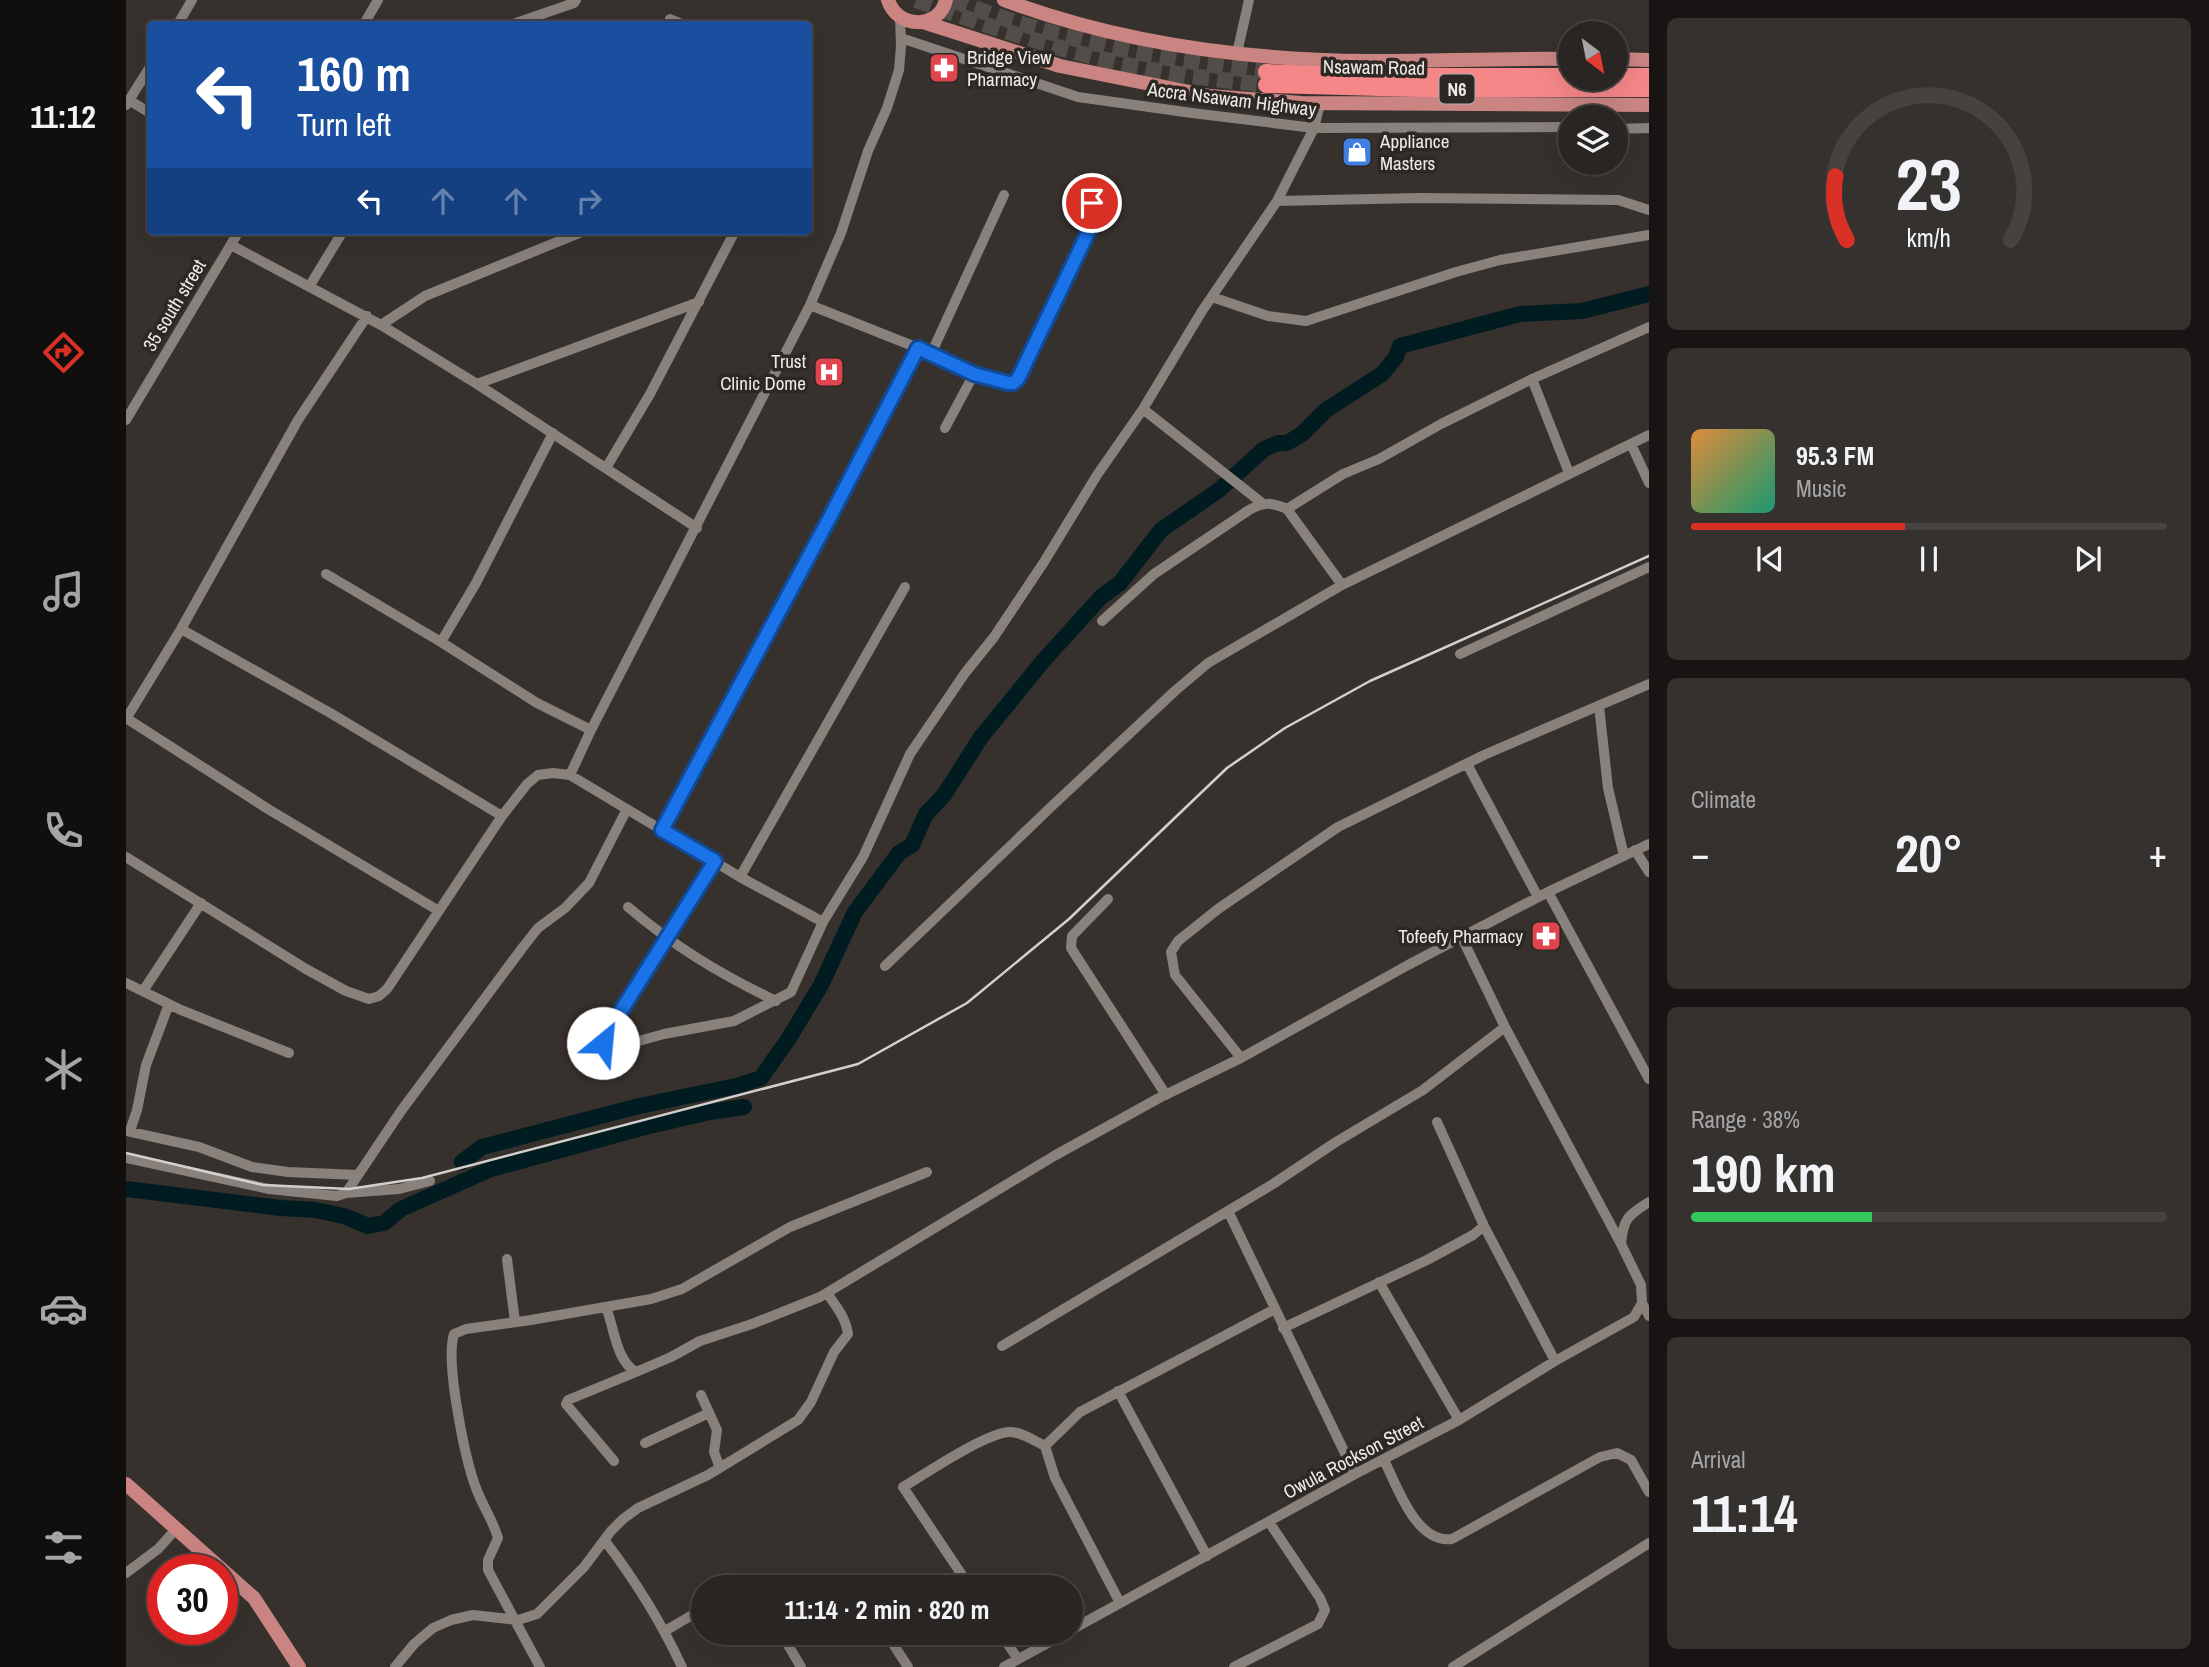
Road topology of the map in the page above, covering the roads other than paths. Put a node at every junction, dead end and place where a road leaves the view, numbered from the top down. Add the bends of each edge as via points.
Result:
1 (192, 0) edge
2 (378, 0) edge
3 (576, 0) edge
4 (874, 0) edge
5 (946, 0) edge
6 (1250, 0) edge
7 (1011, 1) edge
8 (894, 9) edge
9 (670, 19) dead end
10 (180, 21) edge
11 (365, 21) edge
12 (522, 21) edge
13 (675, 21) edge
14 (921, 23) junction
15 (903, 41) junction
16 (1237, 53) junction
17 (1558, 59) edge
18 (1628, 59) edge
19 (1649, 60) edge
20 (147, 72) edge
21 (1558, 76) edge
22 (1628, 76) edge
23 (1649, 76) edge
24 (1558, 89) edge
25 (1628, 89) edge
26 (1649, 89) edge
27 (128, 102) edge
28 (1320, 104) junction
29 (1649, 104) edge
30 (147, 112) edge
31 (1558, 127) edge
32 (1314, 128) junction
33 (1649, 128) edge
34 (1628, 129) edge
35 (1075, 193) dead end
36 (1004, 195) dead end
37 (1277, 201) junction
38 (1649, 210) edge
39 (237, 235) edge
40 (341, 235) edge
41 (574, 235) edge
42 (733, 235) edge
43 (1649, 235) edge
44 (231, 244) junction
45 (309, 287) junction
46 (1212, 297) junction
47 (699, 302) junction
48 (810, 305) junction
49 (367, 316) junction
50 (381, 325) junction
51 (1649, 327) edge
52 (918, 348) junction
53 (931, 354) junction
54 (974, 374) junction
55 (1532, 379) junction
56 (477, 384) junction
57 (1143, 409) junction
58 (126, 420) edge
59 (945, 428) dead end
60 (553, 433) junction
61 (1649, 435) edge
62 (1631, 444) junction
63 (606, 468) junction
64 (1569, 473) junction
65 (1649, 483) edge
66 (1262, 503) junction
67 (1287, 509) junction
68 (697, 528) junction
69 (1649, 567) edge
70 (326, 574) dead end
71 (1342, 585) junction
72 (905, 587) dead end
73 (1102, 621) dead end
74 (180, 629) junction
75 (441, 642) junction
76 (1460, 654) dead end
77 (1649, 684) edge
78 (1599, 706) junction
79 (126, 719) edge
80 (591, 730) junction
81 (1467, 764) junction
82 (570, 775) junction
83 (627, 809) junction
84 (502, 816) junction
85 (662, 830) junction
86 (1649, 844) edge
87 (1635, 850) junction
88 (1624, 856) junction
89 (126, 857) edge
90 (715, 861) junction
91 (1649, 872) edge
92 (740, 877) junction
93 (1543, 894) junction
94 (1108, 899) dead end
95 (201, 902) junction
96 (628, 906) dead end
97 (439, 911) junction
98 (822, 922) junction
99 (1462, 938) junction
100 (666, 939) junction
101 (885, 967) dead end
102 (126, 983) edge
103 (143, 991) junction
104 (776, 1001) junction
105 (169, 1004) junction
106 (1506, 1027) junction
107 (289, 1053) dead end
108 (1241, 1058) junction
109 (1649, 1079) edge
110 (1166, 1094) junction
111 (1437, 1122) dead end
112 (128, 1131) edge
113 (126, 1158) edge
114 (927, 1172) dead end
115 (358, 1175) junction
116 (430, 1181) dead end
117 (346, 1193) junction
118 (1649, 1202) edge
119 (1228, 1211) junction
120 (1484, 1226) junction
121 (1621, 1244) junction
122 (507, 1259) dead end
123 (1379, 1282) junction
124 (827, 1293) junction
125 (1642, 1303) junction
126 (606, 1307) junction
127 (1275, 1309) junction
128 (1649, 1316) edge
129 (515, 1322) junction
130 (1283, 1328) junction
131 (1002, 1346) dead end
132 (1555, 1361) junction
133 (636, 1372) junction
134 (1118, 1391) junction
135 (701, 1395) dead end
136 (709, 1413) junction
137 (1459, 1420) junction
138 (646, 1443) dead end
139 (1045, 1446) junction
140 (1384, 1460) junction
141 (614, 1461) dead end
142 (720, 1468) junction
143 (1355, 1474) junction
144 (126, 1484) edge
145 (1649, 1492) edge
146 (1269, 1522) junction
147 (177, 1528) junction
148 (605, 1541) junction
149 (1648, 1547) edge
150 (1207, 1556) junction
151 (126, 1573) edge
152 (962, 1575) edge
153 (1121, 1604) junction
154 (691, 1616) edge
155 (513, 1620) junction
156 (1083, 1624) edge
157 (665, 1631) junction
158 (788, 1645) edge
159 (894, 1645) edge
160 (1008, 1645) edge
161 (1044, 1645) edge
162 (1018, 1659) junction
163 (299, 1667) edge
164 (396, 1667) edge
165 (540, 1667) edge
166 (682, 1667) edge
167 (801, 1667) edge
168 (908, 1667) edge
169 (1004, 1667) edge
170 (1234, 1667) edge
171 (1453, 1667) edge

1 - 10 street
2 - 11 street
3 - 12 street
4 - 8 main road
5 - 14 main road via 938,15
6 - 16 street
7 - 16 main road via 1070,22 1137,38
8 - 14 main road
8 - 15 street
9 - 13 street
14 - 15 street
14 - 28 main road via 1060,66 1112,77 1210,96
15 - 32 street, Accra Nsawam Highway via 1078,97
15 - 48 street via 887,108
16 - 17 main road via 1367,61
18 - 19 main road
20 - 27 street
21 - 24 highway, Nsawam Road / N6 via 1266,79 1431,89
22 - 23 highway
25 - 26 highway, Nsawam Road / N6
27 - 30 street
28 - 29 main road
28 - 32 street
31 - 32 street, Accra Nsawam Highway
32 - 37 street
33 - 34 street
35 - 54 street via 1092,203 1094,220 1018,379 1008,383
36 - 53 street
37 - 38 street via 1618,200
37 - 46 street
39 - 44 street, 35 south street
40 - 45 street
41 - 50 street via 425,296
42 - 47 street
43 - 46 street via 1500,260 1306,321 1268,316
44 - 45 street
44 - 58 street, 35 south street
45 - 49 street
46 - 57 street
47 - 56 street
47 - 63 street
48 - 52 street
48 - 68 street
49 - 50 street
49 - 74 street via 298,420
50 - 56 street
51 - 55 street
52 - 53 street
52 - 85 street
53 - 54 street
54 - 59 street
55 - 64 street
55 - 67 street via 1343,474
56 - 60 street
57 - 66 street
57 - 98 street via 994,637 911,754 863,857
60 - 63 street
60 - 75 street
61 - 62 street
62 - 64 street
62 - 65 street
63 - 68 street
64 - 71 street
66 - 67 street
66 - 73 street via 1154,574
67 - 71 street
68 - 80 street
69 - 76 street
70 - 75 street
71 - 101 street via 1208,663
72 - 92 street
74 - 79 street
74 - 84 street
75 - 80 street via 537,703
77 - 78 street
78 - 81 street
78 - 88 street via 1608,788
79 - 97 street
80 - 82 street
81 - 93 street
81 - 108 street via 1338,827 1178,941 1171,952 1175,975
82 - 83 street
82 - 84 street via 538,775
83 - 85 street
83 - 115 street via 589,883 538,928
84 - 97 street
85 - 90 street
86 - 87 street
87 - 88 street
87 - 91 street
88 - 93 street
89 - 95 street
90 - 92 street
90 - 100 street
92 - 98 street
93 - 99 street
93 - 109 street
94 - 110 street via 1072,936 1071,948
95 - 97 street via 306,969 369,999 387,989
95 - 103 street
96 - 100 street
98 - 104 street via 791,992
99 - 106 street
99 - 108 street
100 - 104 street
100 - 104 street via 604,1038 606,1047 734,1021
102 - 103 street
103 - 105 street
105 - 107 street
105 - 112 street
106 - 119 street via 1423,1090
106 - 121 street
108 - 110 street
110 - 124 street
111 - 120 street
112 - 115 street via 199,1147 253,1167
113 - 117 street via 269,1189
114 - 126 street via 790,1227 682,1289
115 - 117 street
116 - 117 street via 399,1189
118 - 121 street via 1631,1213 1623,1226
119 - 127 street
119 - 131 street
120 - 123 street
120 - 132 street
121 - 125 street via 1641,1285
122 - 129 street
123 - 130 street
123 - 137 street
124 - 133 street via 700,1340
124 - 142 street via 841,1312 848,1334 834,1352 811,1402 798,1420
125 - 128 street
125 - 132 street, Owula Rockson Street via 1634,1317
126 - 129 street
126 - 133 street via 622,1356
127 - 130 street
127 - 134 street
129 - 155 street via 458,1331 452,1339 464,1443 476,1487 498,1538 488,1570
130 - 143 street
132 - 137 street, Owula Rockson Street
133 - 141 street via 566,1404
134 - 139 street via 1080,1412
134 - 150 street
135 - 136 street
136 - 138 street
136 - 142 street via 717,1430 714,1452
137 - 140 street, Owula Rockson Street
139 - 152 street via 1020,1433 1004,1433 903,1487
139 - 153 street via 1055,1478
140 - 143 street, Owula Rockson Street
140 - 145 street via 1423,1531 1442,1541 1600,1457 1617,1453 1631,1460
142 - 148 street via 638,1508
143 - 146 street, Owula Rockson Street
144 - 147 main road
146 - 150 street, Owula Rockson Street
146 - 170 street via 1325,1610 1318,1624
147 - 151 street
147 - 163 main road via 254,1598
148 - 155 street via 551,1602 537,1614
148 - 157 street
149 - 171 street
150 - 153 street, Owula Rockson Street
153 - 156 street, Owula Rockson Street
154 - 157 street
155 - 164 street via 473,1615 451,1620 433,1628
155 - 165 street
157 - 166 street
158 - 167 street
159 - 168 street
160 - 162 street
161 - 162 street, Owula Rockson Street
162 - 169 street, Owula Rockson Street

